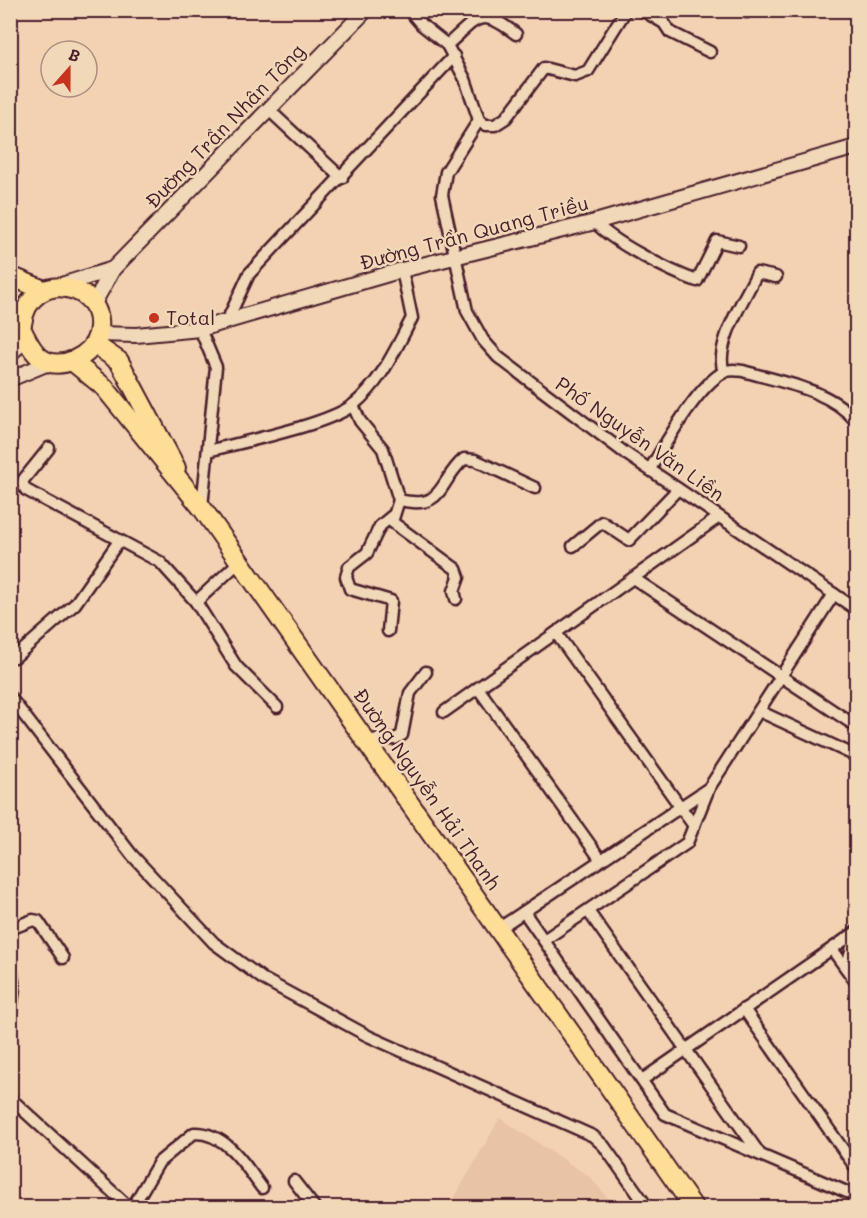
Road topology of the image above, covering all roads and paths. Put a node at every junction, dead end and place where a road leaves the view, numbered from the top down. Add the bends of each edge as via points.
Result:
1 (366, 10) edge
2 (409, 10) edge
3 (626, 10) edge
4 (642, 10) edge
5 (516, 34) dead end
6 (447, 45) junction
7 (710, 52) dead end
8 (454, 56) junction
9 (269, 110) junction
10 (479, 120) junction
11 (856, 147) edge
12 (342, 178) junction
13 (595, 222) junction
14 (739, 246) dead end
15 (455, 257) junction
16 (113, 269) junction
17 (402, 270) junction
18 (10, 276) edge
19 (776, 277) dead end
20 (49, 288) junction
21 (93, 305) junction
22 (10, 306) edge
23 (228, 321) junction
24 (200, 329) junction
25 (23, 332) junction
26 (96, 339) junction
27 (10, 354) edge
28 (72, 361) junction
29 (51, 362) junction
30 (724, 372) junction
31 (10, 379) edge
32 (353, 405) junction
33 (856, 421) edge
34 (49, 448) dead end
35 (208, 451) junction
36 (650, 469) junction
37 (180, 478) junction
38 (535, 488) dead end
39 (678, 489) junction
40 (399, 500) junction
41 (202, 508) junction
42 (392, 516) junction
43 (719, 517) junction
44 (119, 541) junction
45 (573, 546) dead end
46 (240, 561) junction
47 (633, 578) junction
48 (834, 594) junction
49 (456, 599) dead end
50 (196, 602) junction
51 (856, 609) edge
52 (388, 631) dead end
53 (556, 633) junction
54 (15, 657) dead end
55 (426, 672) dead end
56 (781, 676) junction
57 (478, 688) junction
58 (10, 697) edge
59 (277, 707) dead end
60 (759, 711) junction
61 (444, 712) dead end
62 (856, 726) edge
63 (365, 740) junction
64 (856, 756) edge
65 (709, 788) junction
66 (681, 807) junction
67 (694, 826) junction
68 (601, 860) junction
69 (588, 911) junction
70 (524, 912) junction
71 (10, 929) edge
72 (498, 929) junction
73 (856, 933) edge
74 (544, 940) junction
75 (832, 949) junction
76 (63, 958) dead end
77 (10, 959) edge
78 (846, 968) junction
79 (856, 982) edge
80 (744, 1009) junction
81 (10, 1016) edge
82 (685, 1050) junction
83 (642, 1080) junction
84 (10, 1098) edge
85 (759, 1154) junction
86 (856, 1168) edge
87 (294, 1181) dead end
88 (262, 1188) dead end
89 (854, 1192) edge
90 (131, 1208) edge
91 (315, 1208) edge
92 (648, 1208) edge
93 (694, 1208) edge

1 - 9 main road, Đường Trần Nhân Tông
2 - 6 street
3 - 10 street via 588,71 575,76 544,68 506,118 495,125
4 - 7 street via 664,23 670,32
5 - 6 street via 485,16
6 - 8 street
8 - 10 street
8 - 12 street
9 - 12 street
9 - 16 main road, Đường Trần Nhân Tông
10 - 15 street, Phố Nguyễn Văn Liền via 443,183
11 - 13 main road, Đường Trần Quang Triều
12 - 23 street via 249,274
13 - 14 street via 648,258 697,281 717,241
13 - 15 main road, Đường Trần Quang Triều
15 - 17 main road, Đường Trần Quang Triều
15 - 36 street, Phố Nguyễn Văn Liền via 472,325 498,357
16 - 20 main road, Đường Trần Nhân Tông
16 - 21 main road, Đường Trần Nhân Tông
17 - 23 main road, Đường Trần Quang Triều
17 - 32 street via 412,318 382,373
18 - 20 highway
19 - 30 street via 757,273 723,347
20 - 21 highway via 72,288
20 - 25 highway via 28,304
21 - 26 highway via 98,319
22 - 25 highway
23 - 24 main road, Đường Trần Quang Triều
24 - 26 main road, Đường Trần Quang Triều
24 - 35 street via 216,367
25 - 27 main road
25 - 29 highway via 40,357
26 - 28 highway via 81,357
26 - 37 highway, Đường Nguyễn Hải Thanh via 119,361
28 - 29 highway
28 - 37 highway, Đường Nguyễn Hải Thanh via 104,387 167,468
29 - 31 main road
30 - 33 street via 743,371 818,394 843,408
30 - 36 street via 698,398
32 - 35 street via 331,417
32 - 40 street via 360,421 383,449
34 - 44 street via 24,478 23,487
35 - 41 street
36 - 39 street, Phố Nguyễn Văn Liền
37 - 41 highway, Đường Nguyễn Hải Thanh
38 - 40 street via 475,460 464,459 436,498 414,504
39 - 43 street, Phố Nguyễn Văn Liền
39 - 45 street via 629,540 602,522
40 - 42 street
41 - 46 highway, Đường Nguyễn Hải Thanh
42 - 49 street via 395,525 456,569
42 - 52 street via 380,526 367,553 349,567 346,577 350,589 391,601
43 - 47 street
43 - 48 street, Phố Nguyễn Văn Liền
44 - 50 street via 159,562
44 - 54 street via 75,604
46 - 50 street
46 - 63 highway, Đường Nguyễn Hải Thanh
47 - 53 street
47 - 56 street
48 - 51 street, Phố Nguyễn Văn Liền
48 - 56 street
50 - 59 street via 236,666
53 - 57 street
53 - 66 street
55 - 63 street via 410,693 402,735 395,739
56 - 60 street
56 - 62 street
57 - 61 street
57 - 68 street
58 - 92 street via 132,855 214,942 263,980 368,1036 593,1136
60 - 64 street
60 - 65 street
63 - 72 highway, Đường Nguyễn Hải Thanh
65 - 66 street
65 - 67 street
66 - 67 street
66 - 68 street
67 - 69 street via 687,843
68 - 70 street
69 - 74 street
69 - 82 street
70 - 72 street
70 - 74 street
71 - 76 street via 38,921
72 - 93 highway, Đường Nguyễn Hải Thanh
73 - 75 street
73 - 78 street
74 - 83 street
75 - 78 street
75 - 80 street
77 - 81 street via 14,989
78 - 79 street
80 - 82 street
80 - 86 street
82 - 83 street
82 - 85 street
83 - 85 street via 665,1114
84 - 90 street
85 - 89 street
87 - 91 street
88 - 90 street via 228,1146 194,1133 159,1162

